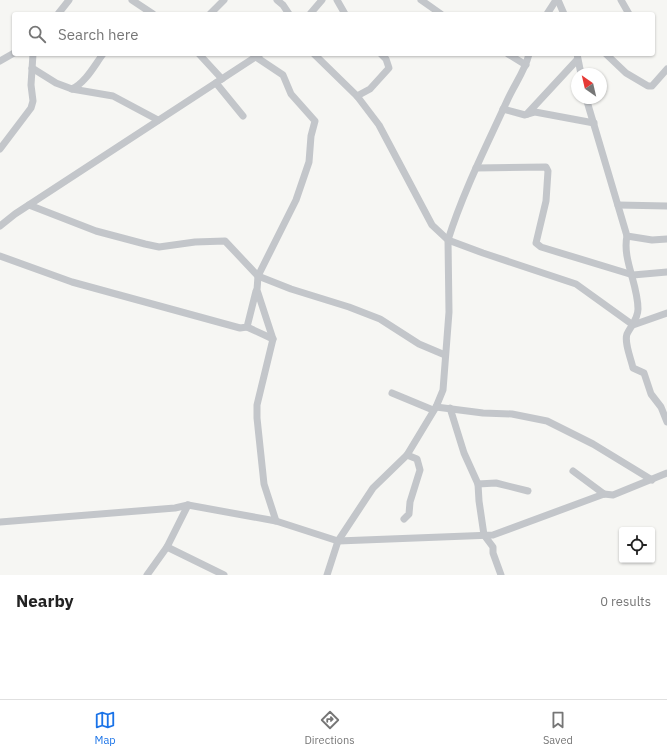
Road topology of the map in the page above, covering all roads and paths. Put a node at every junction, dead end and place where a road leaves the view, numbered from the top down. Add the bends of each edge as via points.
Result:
1 (69, 0) edge
2 (132, 0) edge
3 (224, 0) edge
4 (277, 0) edge
5 (322, 0) edge
6 (337, 0) edge
7 (421, 0) edge
8 (557, 0) edge
9 (622, 0) edge
10 (145, 8) junction
11 (60, 12) edge
12 (141, 12) edge
13 (150, 12) edge
14 (212, 12) edge
15 (287, 12) edge
16 (312, 12) edge
17 (344, 12) edge
18 (438, 12) edge
19 (548, 12) edge
20 (563, 12) edge
21 (627, 12) edge
22 (12, 54) edge
23 (33, 56) edge
24 (102, 56) edge
25 (200, 56) edge
26 (258, 56) edge
27 (316, 56) edge
28 (383, 56) edge
29 (511, 56) edge
30 (528, 56) edge
31 (610, 56) edge
32 (577, 57) edge
33 (0, 61) edge
34 (526, 65) junction
35 (32, 68) junction
36 (580, 68) edge
37 (667, 69) edge
38 (219, 81) junction
39 (72, 89) junction
40 (357, 96) junction
41 (588, 104) edge
42 (503, 109) junction
43 (526, 115) junction
44 (243, 116) dead end
45 (158, 120) junction
46 (594, 124) junction
47 (0, 149) edge
48 (476, 168) junction
49 (29, 205) junction
50 (618, 205) junction
51 (667, 206) edge
52 (0, 226) edge
53 (627, 236) junction
54 (667, 239) edge
55 (448, 240) junction
56 (0, 256) edge
57 (667, 272) edge
58 (632, 274) junction
59 (258, 276) junction
60 (257, 290) junction
61 (667, 313) edge
62 (633, 325) junction
63 (247, 327) junction
64 (273, 339) junction
65 (445, 355) junction
66 (392, 393) dead end
67 (435, 408) junction
68 (450, 408) junction
69 (667, 422) edge
70 (407, 455) junction
71 (573, 471) dead end
72 (667, 473) edge
73 (652, 480) junction
74 (478, 484) junction
75 (528, 491) dead end
76 (604, 494) junction
77 (188, 505) junction
78 (404, 519) dead end
79 (276, 521) junction
80 (0, 522) edge
81 (484, 535) junction
82 (338, 541) junction
83 (167, 547) junction
84 (147, 575) edge
85 (224, 575) edge
86 (326, 575) edge
87 (501, 575) edge

1 - 11 street
2 - 10 street
3 - 14 street
4 - 15 street
5 - 16 street
6 - 17 street
7 - 18 street
8 - 19 street
8 - 20 street
9 - 21 street
10 - 12 street
10 - 13 street
22 - 33 street
23 - 35 street
24 - 39 street via 89,74
25 - 38 street
26 - 38 street
26 - 59 street via 283,75 291,94 315,121 309,162 296,200
27 - 40 street
28 - 40 street via 389,68 370,89
29 - 34 street
30 - 34 street
31 - 37 street via 622,70 648,86 652,86
32 - 36 street
32 - 43 street
34 - 42 street
35 - 39 street via 56,83
35 - 47 street via 31,108
38 - 44 street
38 - 45 street
39 - 45 street via 113,96
40 - 55 street via 379,125 432,225
41 - 46 street
42 - 43 street
42 - 48 street
43 - 46 street via 535,112
45 - 49 street
46 - 50 street
48 - 55 street
48 - 58 street via 546,167 546,201 536,244
49 - 52 street
49 - 59 street via 96,231 145,244 159,246 225,241
50 - 51 street
50 - 53 street
53 - 54 street via 652,240
53 - 58 street via 624,247
55 - 62 street via 576,284
55 - 65 street via 449,312
56 - 63 street via 72,282 161,308 240,328
57 - 58 street
58 - 62 street via 638,310
59 - 60 street
59 - 65 street via 380,319 419,344
60 - 63 street
60 - 64 street
61 - 62 street
62 - 69 street via 626,335 633,368 644,373 651,394 661,407
63 - 64 street
64 - 79 street via 257,405 257,418 264,484
65 - 67 street via 443,390
66 - 67 street
67 - 68 street
67 - 70 street
68 - 73 street via 512,414 547,421 593,444
68 - 74 street via 464,453
70 - 78 street via 417,459 420,470 409,514
70 - 82 street via 373,488
71 - 76 street
72 - 73 street
73 - 76 street via 613,495
74 - 75 street via 496,483
74 - 81 street
76 - 81 street via 493,535
77 - 79 street
77 - 80 street
77 - 83 street
79 - 82 street
81 - 82 street
81 - 87 street via 493,547
82 - 86 street
83 - 84 street
83 - 85 street

